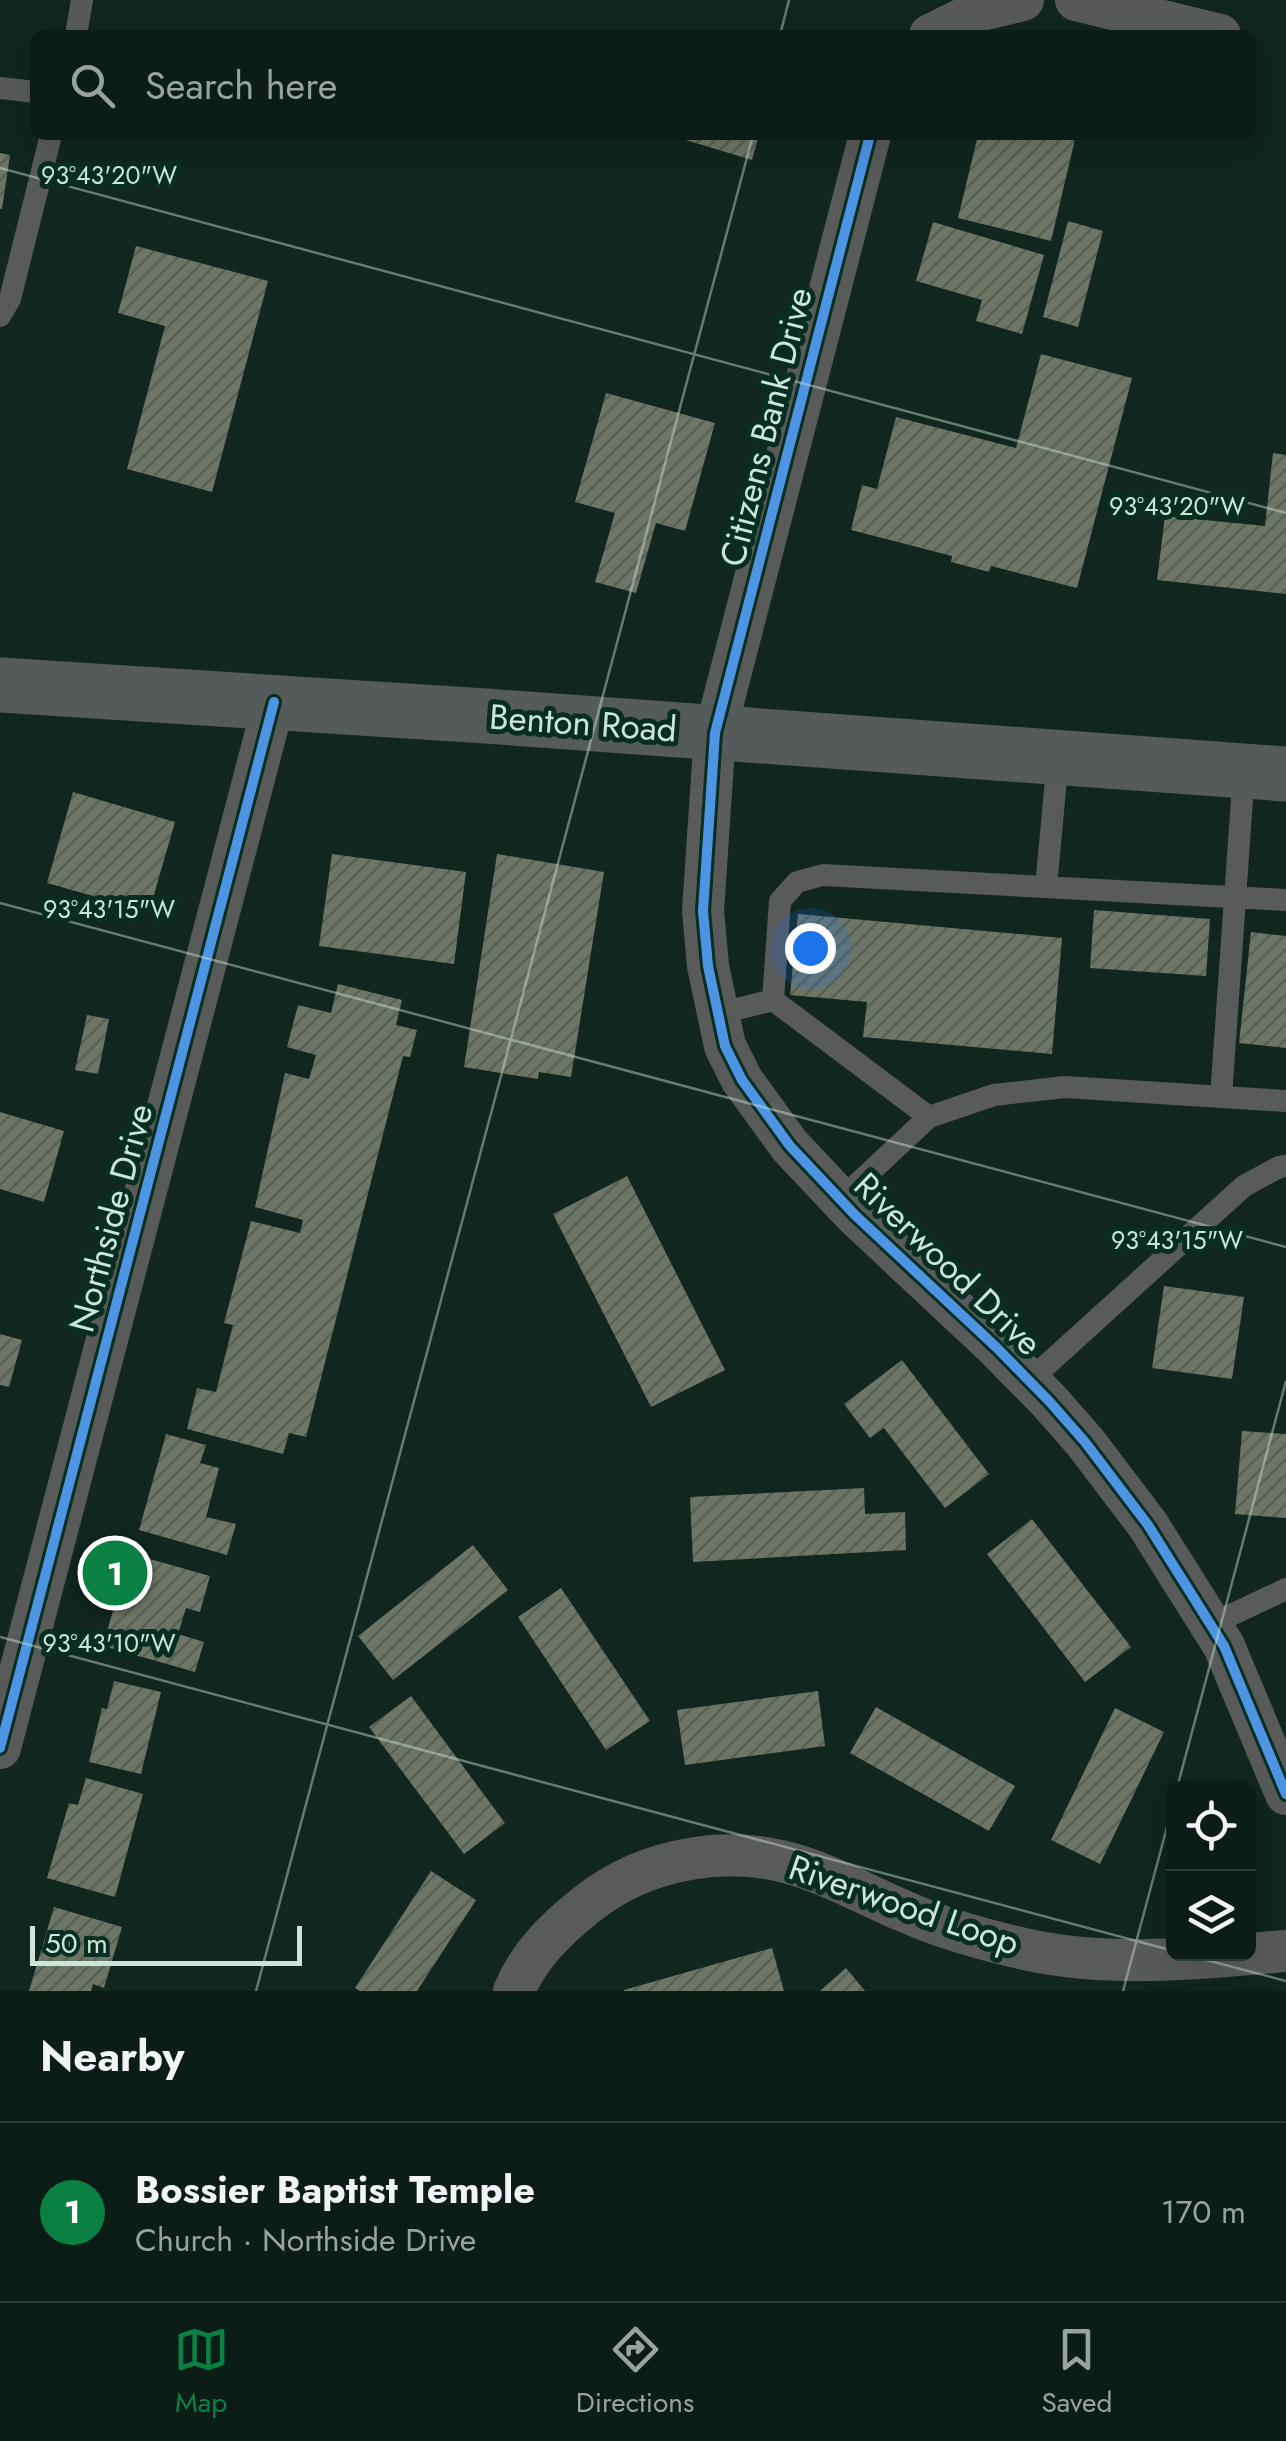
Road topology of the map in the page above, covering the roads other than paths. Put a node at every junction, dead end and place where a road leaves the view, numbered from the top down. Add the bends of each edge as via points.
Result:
1 (82, 0) edge
2 (1022, 0) edge
3 (1076, 0) edge
4 (77, 30) edge
5 (940, 30) edge
6 (1199, 30) edge
7 (0, 88) edge
8 (30, 91) edge
9 (50, 140) edge
10 (869, 140) edge
11 (0, 316) edge
12 (0, 685) edge
13 (274, 702) junction
14 (715, 733) junction
15 (1058, 758) junction
16 (1265, 773) edge
17 (1046, 888) junction
18 (1235, 898) junction
19 (1286, 900) edge
20 (773, 1000) junction
21 (717, 1014) junction
22 (1221, 1097) junction
23 (1286, 1101) edge
24 (929, 1117) junction
25 (1286, 1166) edge
26 (841, 1200) junction
27 (1029, 1381) junction
28 (1286, 1589) edge
29 (1212, 1624) junction
30 (0, 1748) edge
31 (1286, 1794) edge
32 (1286, 1951) edge
33 (514, 1991) edge

1 - 4 lane
2 - 5 street
3 - 6 street
7 - 8 lane
9 - 11 lane
10 - 14 street, Citizens Bank Drive
12 - 13 main road, Benton Road
13 - 14 main road, Benton Road
13 - 30 street, Northside Drive
14 - 15 main road, Benton Road
14 - 21 street, Riverwood Drive via 703,911
15 - 16 main road, Benton Road
15 - 17 lane
16 - 18 lane
17 - 18 lane
17 - 20 lane via 822,875 797,882 780,901
18 - 19 lane
18 - 22 lane
20 - 21 lane
20 - 24 lane
21 - 26 street, Riverwood Drive via 742,1080
22 - 23 lane
22 - 24 lane via 1065,1086 994,1094
24 - 26 lane
25 - 27 lane via 1244,1186
26 - 27 street, Riverwood Drive
27 - 29 street, Riverwood Drive via 1148,1525
28 - 29 lane
29 - 31 street, Riverwood Drive
32 - 33 street, Riverwood Loop via 1136,1960 1030,1950 909,1914 806,1868 731,1856 643,1870 604,1891 538,1948

